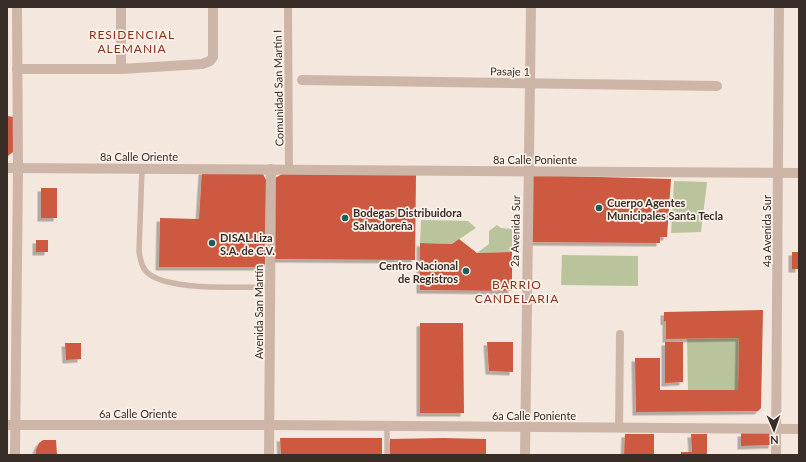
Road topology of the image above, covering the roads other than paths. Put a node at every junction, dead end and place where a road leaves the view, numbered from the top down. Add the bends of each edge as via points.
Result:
1 (16, 7) edge
2 (121, 7) edge
3 (213, 7) edge
4 (288, 7) edge
5 (531, 7) edge
6 (779, 7) edge
7 (17, 69) junction
8 (121, 69) junction
9 (302, 80) dead end
10 (531, 83) junction
11 (717, 86) dead end
12 (7, 168) edge
13 (18, 168) junction
14 (142, 168) junction
15 (271, 169) junction
16 (290, 170) junction
17 (528, 171) junction
18 (778, 173) junction
19 (799, 174) edge
20 (270, 287) junction
21 (620, 334) dead end
22 (11, 425) edge
23 (269, 425) junction
24 (386, 426) junction
25 (525, 427) junction
26 (620, 428) junction
27 (776, 429) junction
28 (799, 429) edge
29 (15, 455) edge
30 (269, 455) edge
31 (387, 455) edge
32 (525, 455) edge
33 (776, 455) edge

1 - 7 street
2 - 8 street
3 - 8 street via 213,57 210,61 202,64
4 - 16 street, Comunidad San Martín I
5 - 10 street, 2a Avenida Sur
6 - 18 street, 4a Avenida Sur
7 - 8 street
7 - 13 street
9 - 10 street, Pasaje 1
10 - 11 street, Pasaje 1
10 - 17 street, 2a Avenida Sur
12 - 13 street, 8a Calle Oriente
13 - 14 street, 8a Calle Oriente
13 - 22 street
14 - 15 street, 8a Calle Oriente
14 - 20 lane via 140,252 142,265 149,274 186,286
15 - 16 street, 8a Calle Poniente
15 - 20 street, Avenida San Martín
16 - 17 street, 8a Calle Poniente
17 - 18 street, 8a Calle Poniente
17 - 25 street, 2a Avenida Sur
18 - 19 street, 8a Calle Poniente
18 - 27 street, 4a Avenida Sur
20 - 23 street, Avenida San Martín
21 - 26 street
22 - 23 street, 6a Calle Oriente
22 - 29 street
23 - 24 street, 6a Calle Poniente
23 - 30 street, Avenida San Martín
24 - 25 street, 6a Calle Poniente
24 - 31 lane
25 - 26 street, 6a Calle Poniente
25 - 32 street, 2a Avenida Sur
26 - 27 street, 6a Calle Poniente
27 - 28 street, 6a Calle Poniente
27 - 33 street, 4a Avenida Sur

